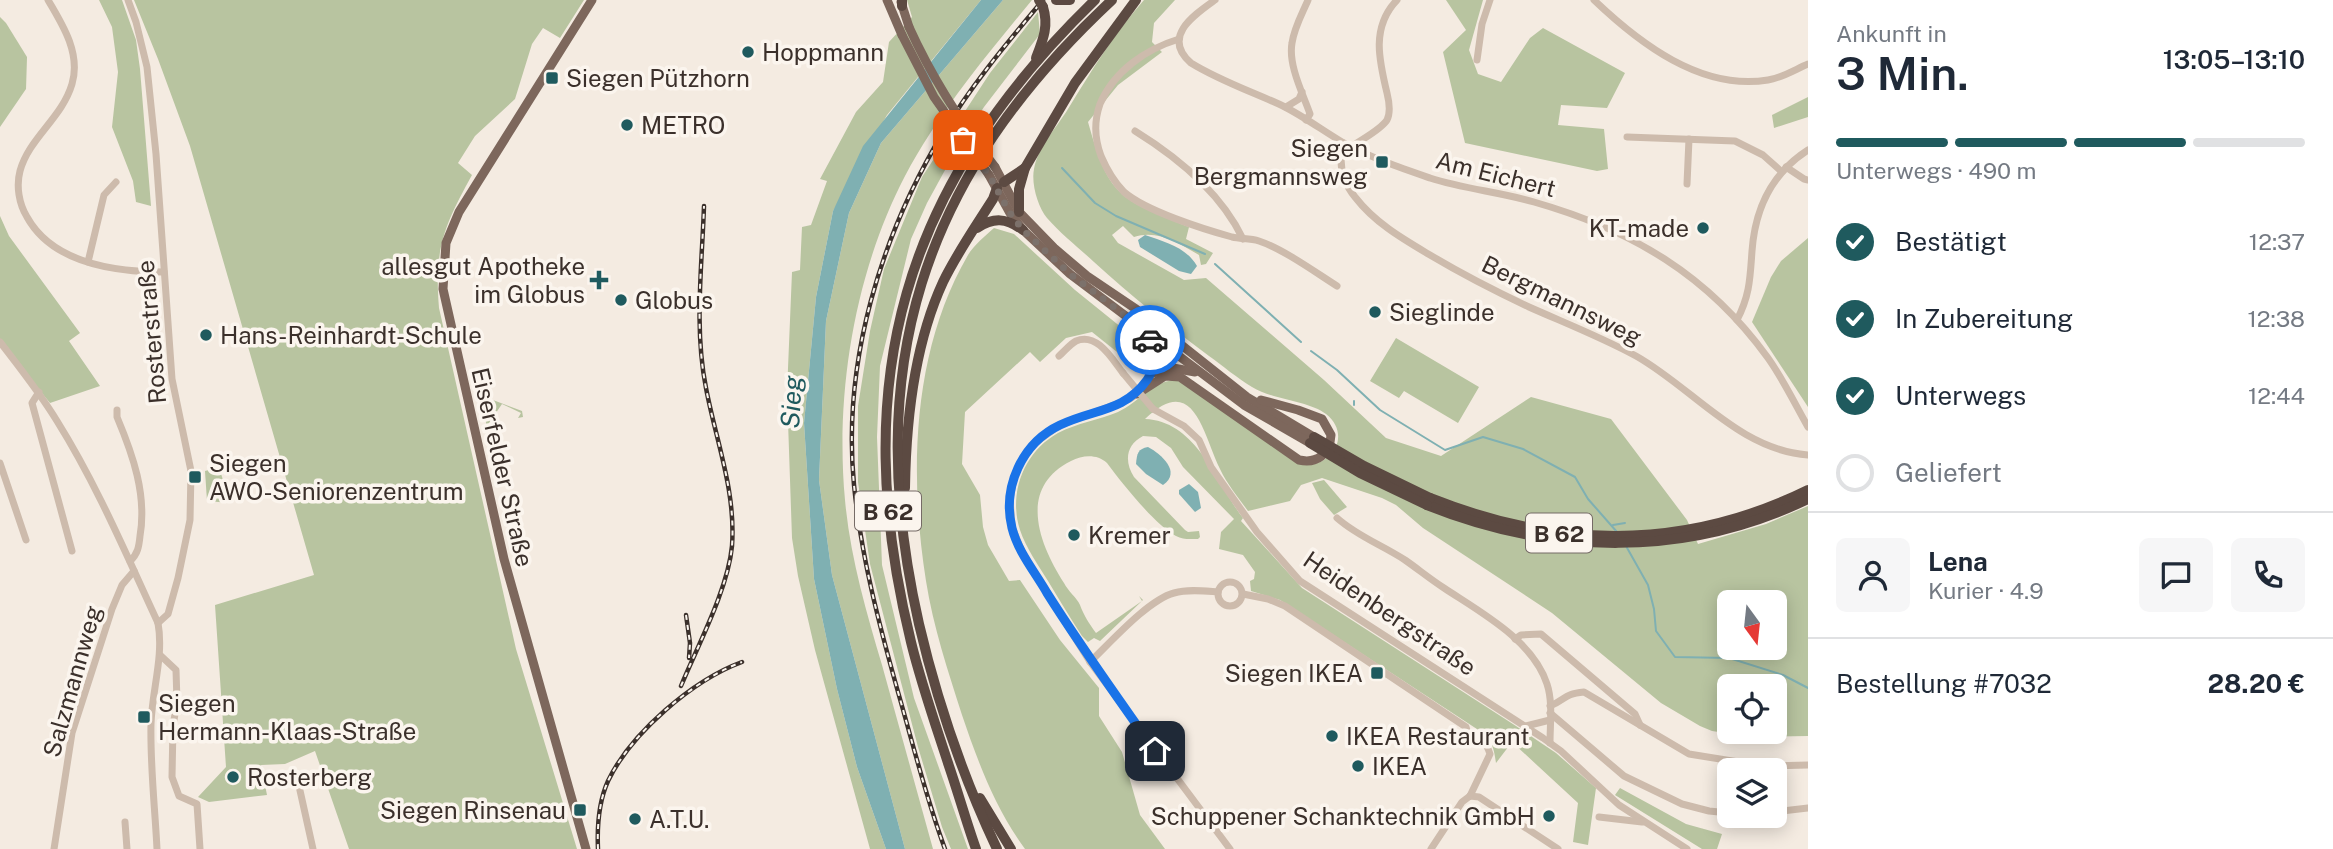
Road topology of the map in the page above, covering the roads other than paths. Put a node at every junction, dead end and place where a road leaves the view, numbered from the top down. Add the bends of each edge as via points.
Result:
1 (48, 0) edge
2 (128, 0) edge
3 (592, 0) edge
4 (887, 0) edge
5 (1056, 0) edge
6 (1070, 0) edge
7 (1095, 0) edge
8 (1112, 0) edge
9 (1136, 0) edge
10 (1215, 0) edge
11 (1308, 0) edge
12 (1397, 0) edge
13 (1490, 0) edge
14 (1594, 0) edge
15 (901, 2) edge
16 (1041, 4) edge
17 (1179, 38) junction
18 (1477, 60) dead end
19 (1808, 64) edge
20 (1032, 67) junction
21 (1302, 92) junction
22 (1286, 107) junction
23 (1306, 120) junction
24 (1135, 131) dead end
25 (1628, 136) dead end
26 (1689, 139) junction
27 (1344, 143) junction
28 (1354, 148) junction
29 (1808, 150) edge
30 (1025, 168) junction
31 (1784, 169) junction
32 (992, 171) junction
33 (1808, 180) edge
34 (116, 182) dead end
35 (1687, 184) dead end
36 (1000, 185) junction
37 (1019, 212) junction
38 (1023, 230) junction
39 (972, 232) junction
40 (1243, 239) junction
41 (88, 262) junction
42 (164, 272) junction
43 (1337, 286) dead end
44 (1737, 320) junction
45 (1142, 328) junction
46 (1176, 340) junction
47 (0, 342) edge
48 (1169, 349) junction
49 (1059, 356) dead end
50 (1152, 373) junction
51 (1202, 375) junction
52 (39, 392) junction
53 (1137, 394) junction
54 (1247, 397) junction
55 (117, 410) dead end
56 (1808, 427) edge
57 (1312, 440) junction
58 (1808, 455) edge
59 (0, 463) edge
60 (1808, 490) edge
61 (1808, 499) edge
62 (1336, 518) dead end
63 (26, 540) dead end
64 (905, 550) junction
65 (72, 551) dead end
66 (130, 561) junction
67 (134, 571) junction
68 (1218, 592) junction
69 (1243, 594) junction
70 (158, 622) junction
71 (1515, 639) junction
72 (160, 655) junction
73 (1090, 662) junction
74 (1550, 713) junction
75 (1526, 726) junction
76 (1640, 726) junction
77 (1550, 743) junction
78 (949, 765) junction
79 (1808, 765) edge
80 (965, 774) junction
81 (297, 777) dead end
82 (1470, 796) junction
83 (1808, 808) edge
84 (1787, 810) edge
85 (1717, 812) edge
86 (1599, 817) dead end
87 (125, 822) dead end
88 (1643, 822) junction
89 (54, 849) edge
90 (127, 849) edge
91 (157, 849) edge
92 (200, 849) edge
93 (313, 849) edge
94 (586, 849) edge
95 (976, 849) edge
96 (984, 849) edge
97 (997, 849) edge
98 (1011, 849) edge
99 (1230, 849) edge
100 (1431, 849) edge
101 (1558, 849) edge
102 (1687, 849) edge

1 - 41 street via 67,30 73,83 61,108 32,145 20,171 18,191 23,210 46,242
2 - 42 street, Rosterstraße via 147,67
3 - 94 main road, Eiserfelder Straße via 460,212 446,243 443,265 443,289 504,559
4 - 32 main road, B 62, bridge via 934,97
5 - 6 highway
7 - 20 highway, B 62
8 - 64 highway, B 62 via 1057,55 1001,125 954,202 930,256 908,333 897,419
9 - 30 highway, B 62 via 1075,83
10 - 17 street via 1183,27
11 - 21 street via 1291,49
12 - 28 street via 1382,20 1379,39 1389,117
13 - 18 street
14 - 19 street via 1648,45 1708,75 1766,81
15 - 32 main road, B 62, bridge via 924,61
16 - 20 highway, B 62 via 1045,36
17 - 22 street, Am Eichert via 1182,53 1191,63
17 - 40 street via 1136,58 1109,89 1097,114 1100,152 1109,174 1142,203
20 - 78 highway, B 62 via 974,144 931,223 904,301 887,388 885,464 893,551 911,642
21 - 22 street
21 - 23 street via 1310,114
22 - 23 street, Am Eichert
23 - 27 street, Am Eichert
24 - 40 street via 1212,194
25 - 26 street
26 - 31 street via 1735,141
26 - 35 street
27 - 28 street, Am Eichert
27 - 58 street, Bergmannsweg via 1340,166 1345,181 1353,196 1383,226 1461,273 1600,337 1665,373 1764,446
28 - 44 street, Am Eichert via 1433,179 1532,201 1591,220 1690,275
29 - 31 street
30 - 36 highway, B 62
30 - 37 highway, B 62
31 - 33 street
31 - 44 street via 1757,219 1747,302
32 - 36 main road, B 62
34 - 41 street via 104,195
36 - 37 main road, B 62
36 - 38 main road, B 62
36 - 39 highway, B 62
37 - 46 main road, B 62 via 1087,276
38 - 39 highway, B 62 via 1001,219
38 - 45 main road, B 62 via 1070,274
39 - 64 highway, B 62 via 936,299 912,391 905,457
40 - 43 street via 1258,240
41 - 42 street
42 - 70 street, Rosterstraße via 172,379 191,471 191,501 168,614
44 - 56 street, Am Eichert via 1769,359
45 - 48 main road, B 62
45 - 50 main road via 1154,349
46 - 48 main road
46 - 54 main road, B 62
47 - 52 street
48 - 50 street
48 - 51 main road, B 62
49 - 75 street, Heidenbergstraße, bridge via 1076,341 1089,339 1101,346 1153,408 1199,440 1210,467 1300,581
50 - 51 main road via 1173,368
50 - 53 street
51 - 57 main road, B 62 via 1244,405
52 - 65 street via 32,403
52 - 66 street via 96,490
53 - 54 main road via 1165,376 1180,377 1299,460 1311,461 1326,452 1331,435 1322,419
53 - 73 street via 1042,436 1022,460 1011,488 1010,518 1018,545
54 - 57 main road, B 62
55 - 66 street via 143,502 137,553
57 - 60 highway, B 62, bridge via 1452,506 1564,534 1629,537 1691,530 1752,514
57 - 61 highway, B 62, bridge via 1393,490 1449,514 1563,541 1629,544 1692,537 1755,521
59 - 63 street
62 - 71 street via 1404,559
64 - 80 highway, B 62 via 928,660
66 - 67 street
67 - 70 street
67 - 89 street, Salzmannweg via 122,585 72,733
68 - 69 street via 1230,582
68 - 69 street via 1220,601 1230,606
68 - 73 street via 1179,592 1163,598
69 - 82 street via 1285,606 1466,727 1468,734 1482,739 1490,754
70 - 72 street
71 - 74 street via 1539,666 1548,686
71 - 76 street via 1541,635 1635,714
72 - 91 street via 151,729
72 - 92 street via 176,670 174,789 178,796 197,804
73 - 99 street
74 - 75 street
74 - 76 street via 1569,693 1584,692
74 - 77 street
74 - 85 street via 1624,776 1682,804
75 - 77 street, Heidenbergstraße
76 - 79 street via 1689,754 1763,766
77 - 88 street, Heidenbergstraße
78 - 95 highway
78 - 96 highway, B 62
80 - 97 highway, B 62
80 - 98 highway
81 - 93 street
82 - 100 street
82 - 101 street via 1479,797
83 - 84 street
86 - 88 street, Heidenbergstraße
87 - 90 street
88 - 102 street, Heidenbergstraße

